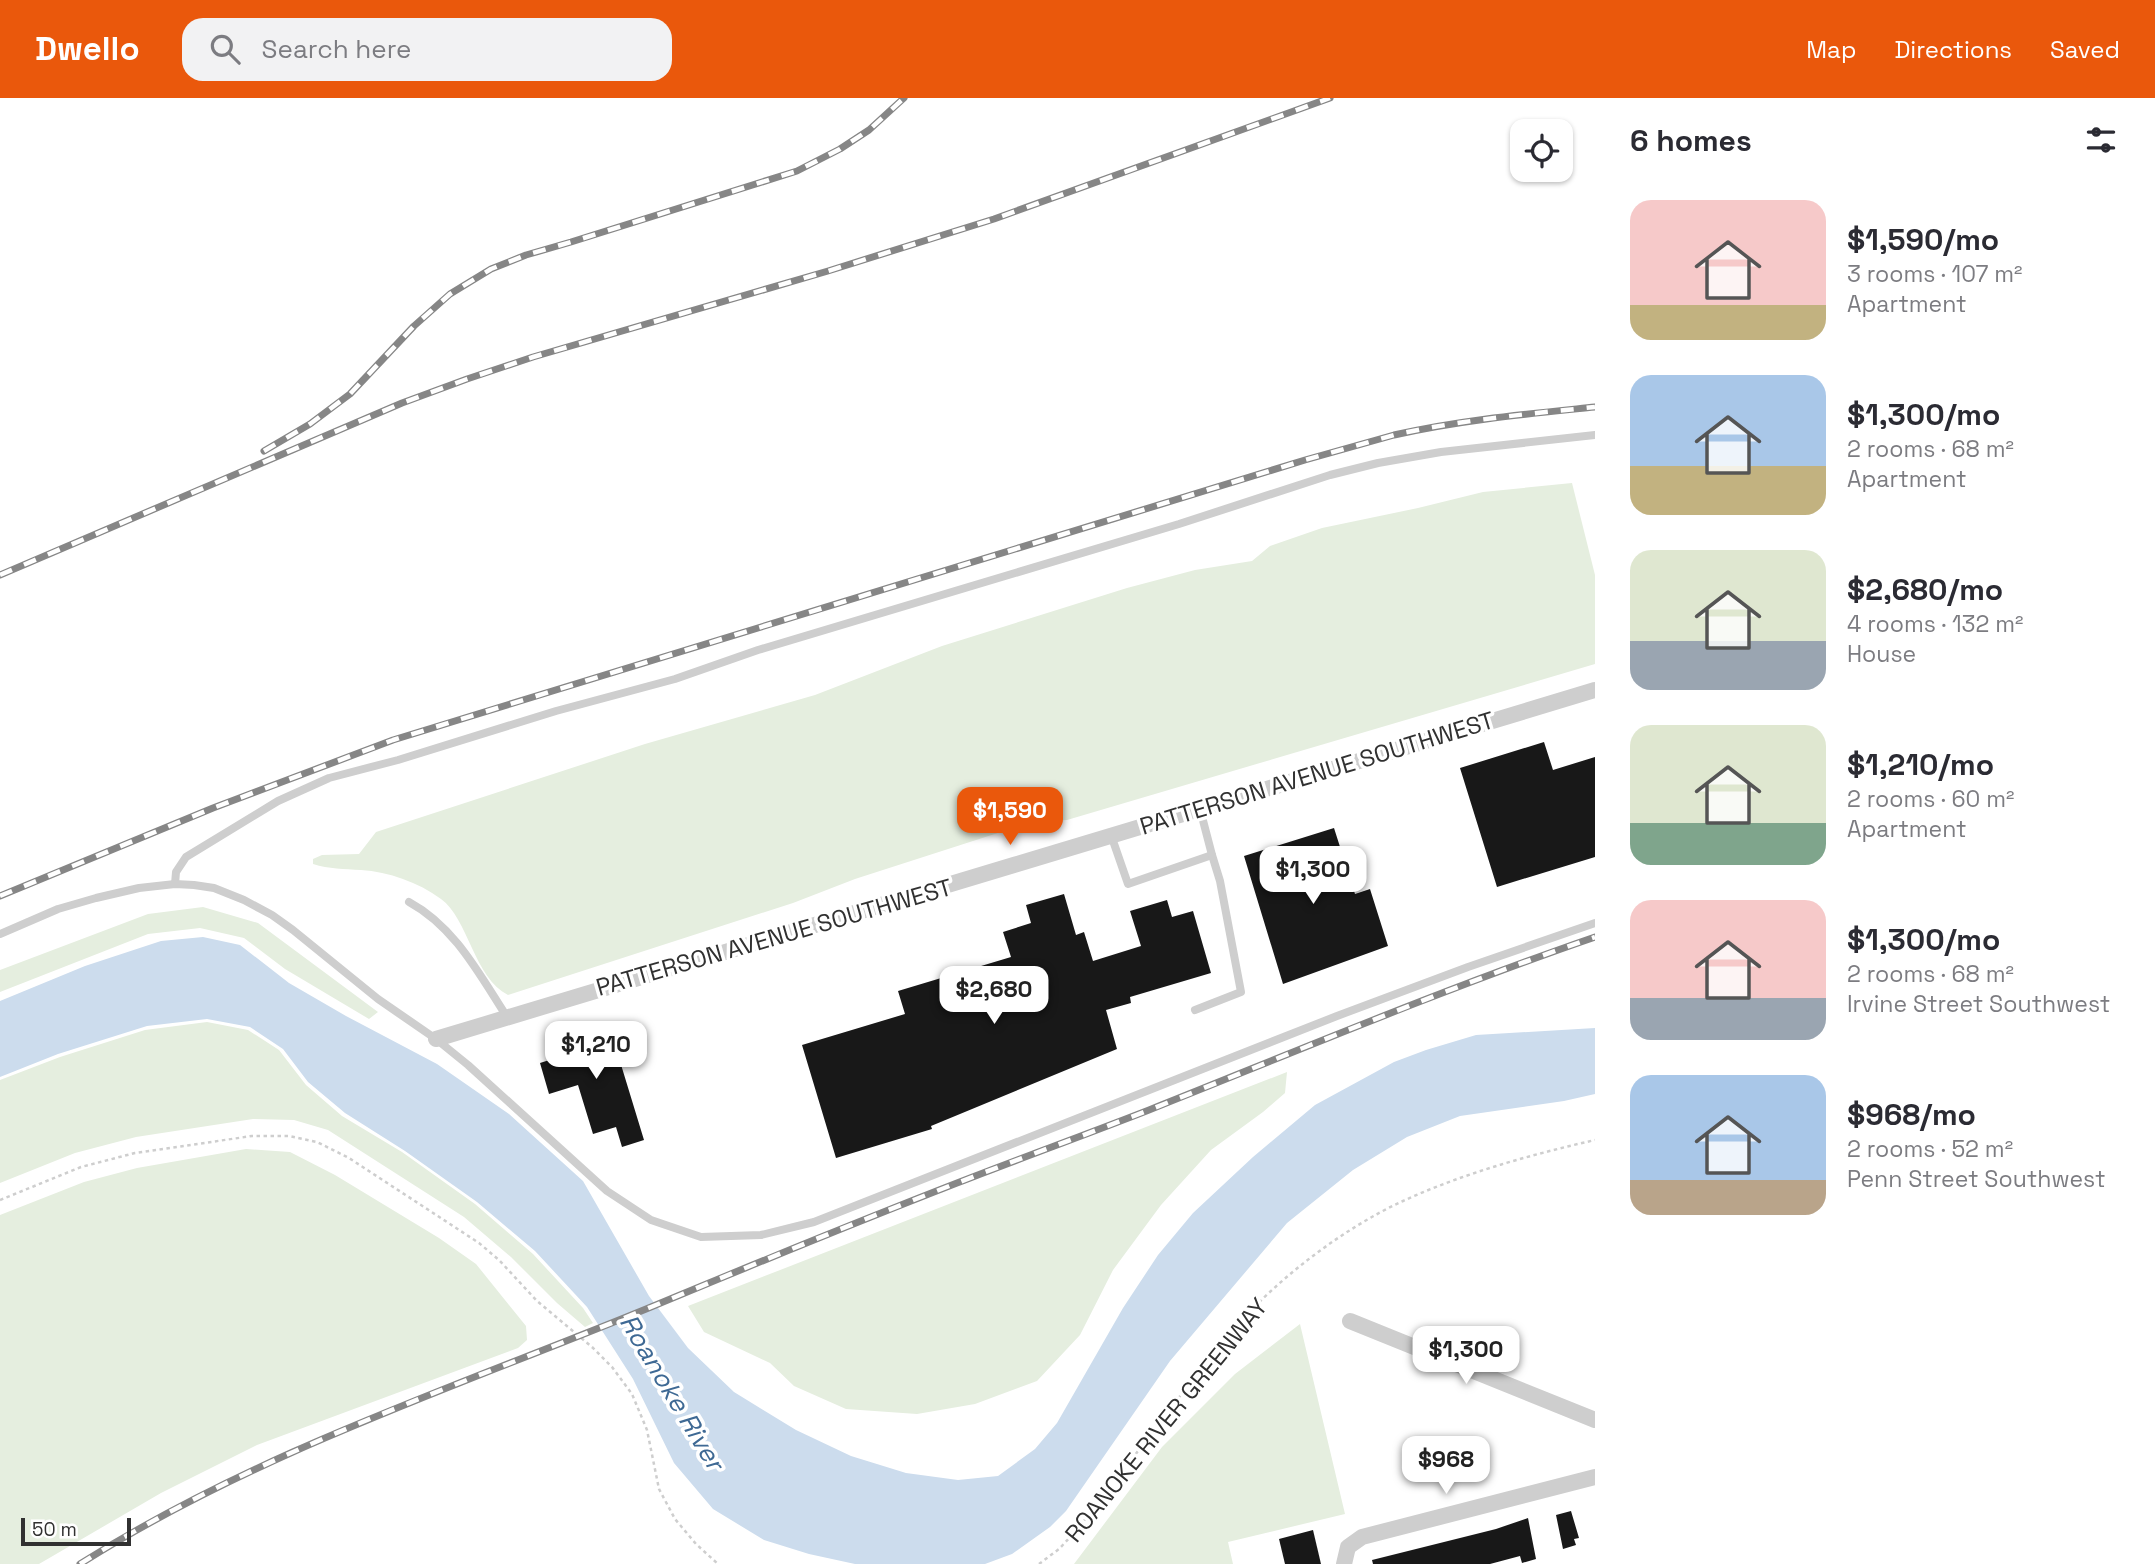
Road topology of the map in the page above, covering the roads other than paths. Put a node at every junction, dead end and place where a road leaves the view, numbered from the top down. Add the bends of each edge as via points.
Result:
1 (1595, 435) edge
2 (1595, 690) edge
3 (1200, 809) junction
4 (1111, 835) junction
5 (1212, 855) junction
6 (175, 884) junction
7 (409, 902) dead end
8 (1595, 923) edge
9 (0, 934) edge
10 (1195, 1010) dead end
11 (507, 1017) junction
12 (436, 1039) junction
13 (1350, 1321) dead end
14 (1595, 1420) edge
15 (1595, 1477) edge
16 (1344, 1564) edge

1 - 6 lane via 1441,453 1330,475 675,679 329,778 278,801 186,857 176,872
2 - 3 street, PATTERSON AVENUE SOUTHWEST
3 - 4 street, PATTERSON AVENUE SOUTHWEST
3 - 5 lane
4 - 5 lane via 1128,884
4 - 11 street, PATTERSON AVENUE SOUTHWEST
5 - 10 lane via 1241,992
6 - 9 lane via 96,898
6 - 12 lane via 215,888 272,915
7 - 11 lane via 451,934
8 - 12 lane via 1337,1016 814,1222 761,1235 701,1237 651,1220 607,1191
11 - 12 street, PATTERSON AVENUE SOUTHWEST
13 - 14 street
15 - 16 street via 1362,1537 1349,1547

